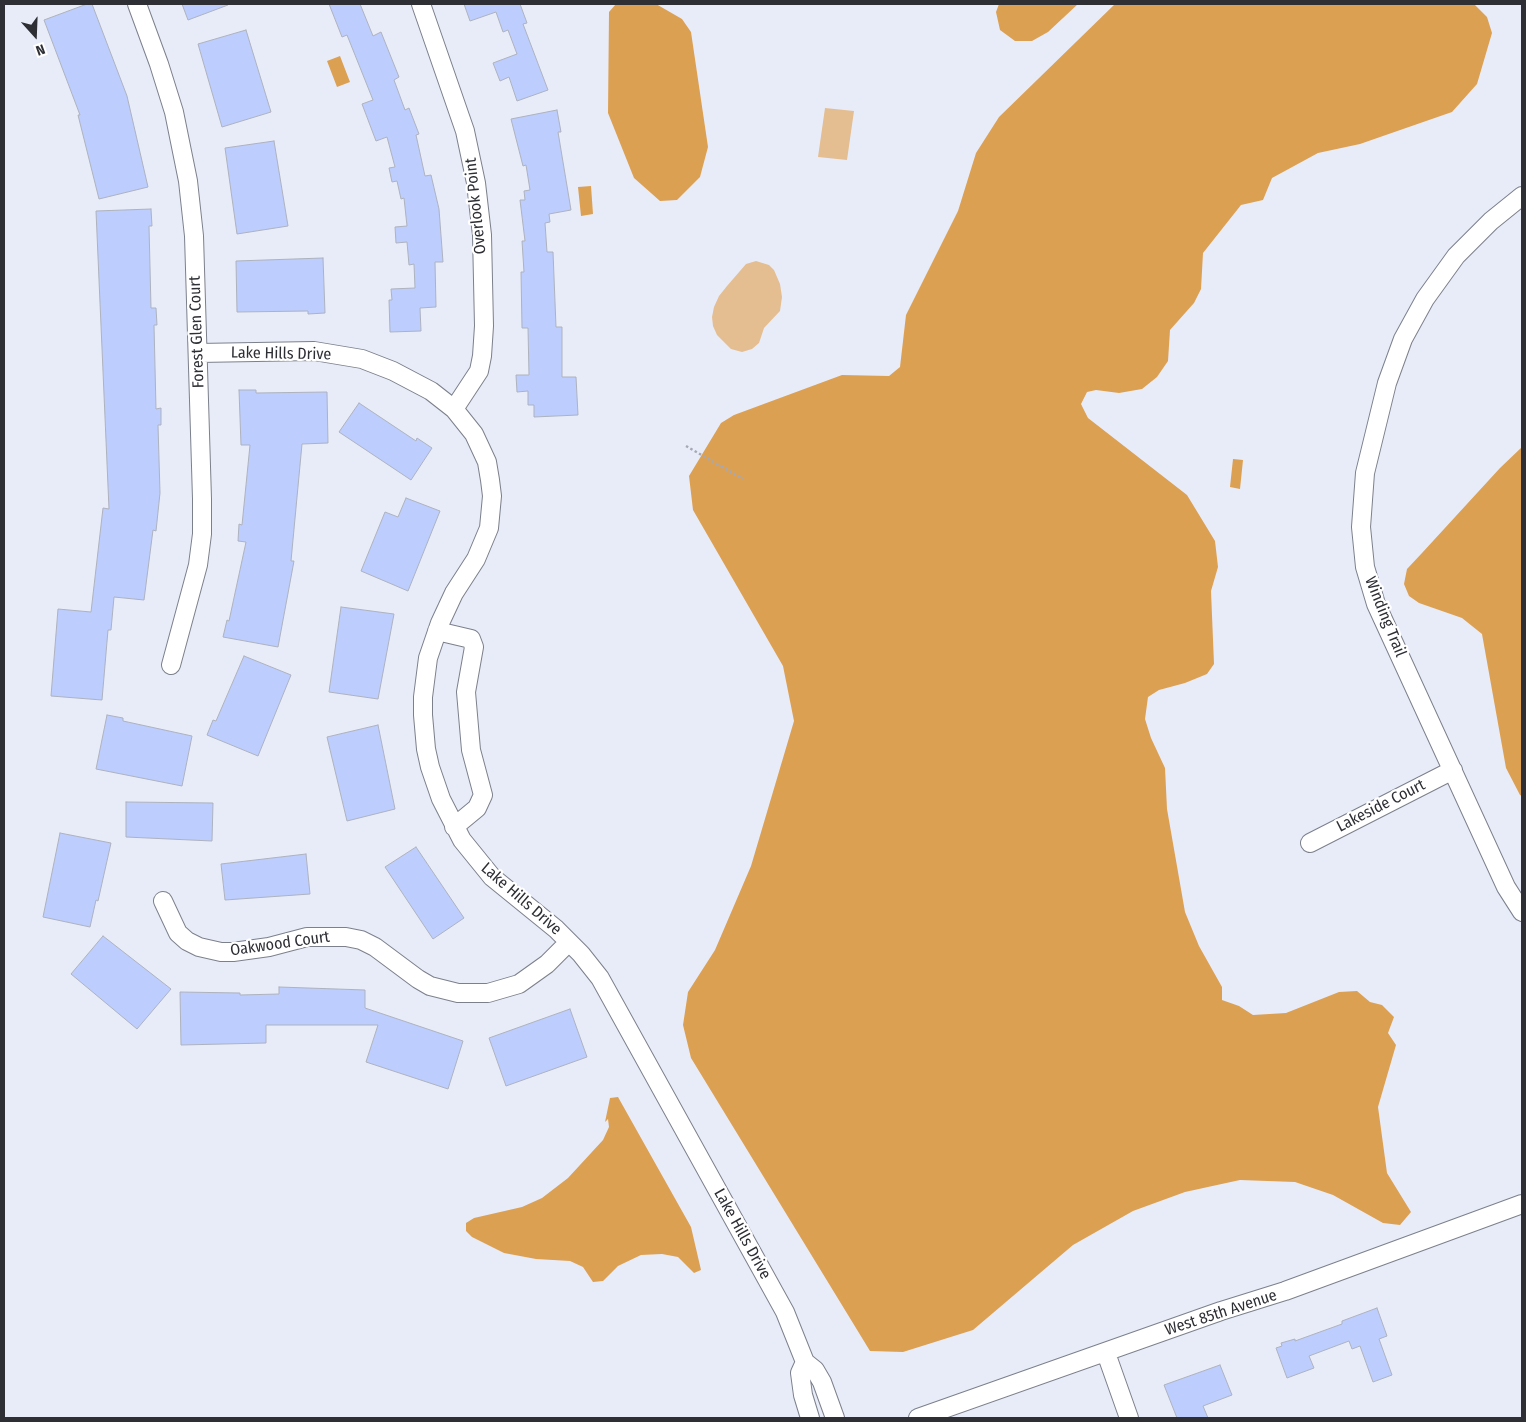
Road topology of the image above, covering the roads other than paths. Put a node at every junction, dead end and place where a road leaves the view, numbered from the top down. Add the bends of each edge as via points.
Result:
1 (137, 4) edge
2 (421, 4) edge
3 (1522, 196) edge
4 (198, 353) junction
5 (454, 409) junction
6 (436, 631) junction
7 (171, 664) dead end
8 (1453, 770) junction
9 (454, 827) junction
10 (1310, 843) dead end
11 (163, 900) dead end
12 (1522, 912) edge
13 (569, 942) junction
14 (1522, 1204) edge
15 (1106, 1352) junction
16 (805, 1362) junction
17 (810, 1418) edge
18 (835, 1418) edge
19 (918, 1418) edge
20 (1129, 1418) edge

1 - 4 street, Forest Glen Court via 174,112 188,181
2 - 5 street, Overlook Point via 465,131 480,216 482,356 472,384
3 - 8 street, Winding Trail via 1456,256 1424,299 1403,339 1387,384 1365,472 1361,527 1365,566 1376,604
4 - 5 street, Lake Hills Drive via 306,351 362,360 418,383
4 - 7 street, Forest Glen Court via 201,543
5 - 6 street, Lake Hills Drive via 474,434 487,462 491,511 484,544 454,593
6 - 9 street, Lake Hills Drive via 428,658 423,715 430,767
6 - 9 street via 471,640 474,647 466,692 471,750 483,795 477,808
8 - 10 street, Lakeside Court
8 - 12 street, Winding Trail via 1506,887
9 - 13 street, Lake Hills Drive via 492,877
11 - 13 street, Oakwood Court via 178,933 199,947 233,952 307,937 346,936 388,954 430,986 458,993 488,993 519,984 547,964
13 - 16 street, Lake Hills Drive via 608,990 785,1312
14 - 15 street, West 85th Avenue via 1285,1292
15 - 19 street, West 85th Avenue
15 - 20 street
16 - 17 street, Lake Hills Drive via 800,1374
16 - 18 street, Lake Hills Drive via 816,1370

